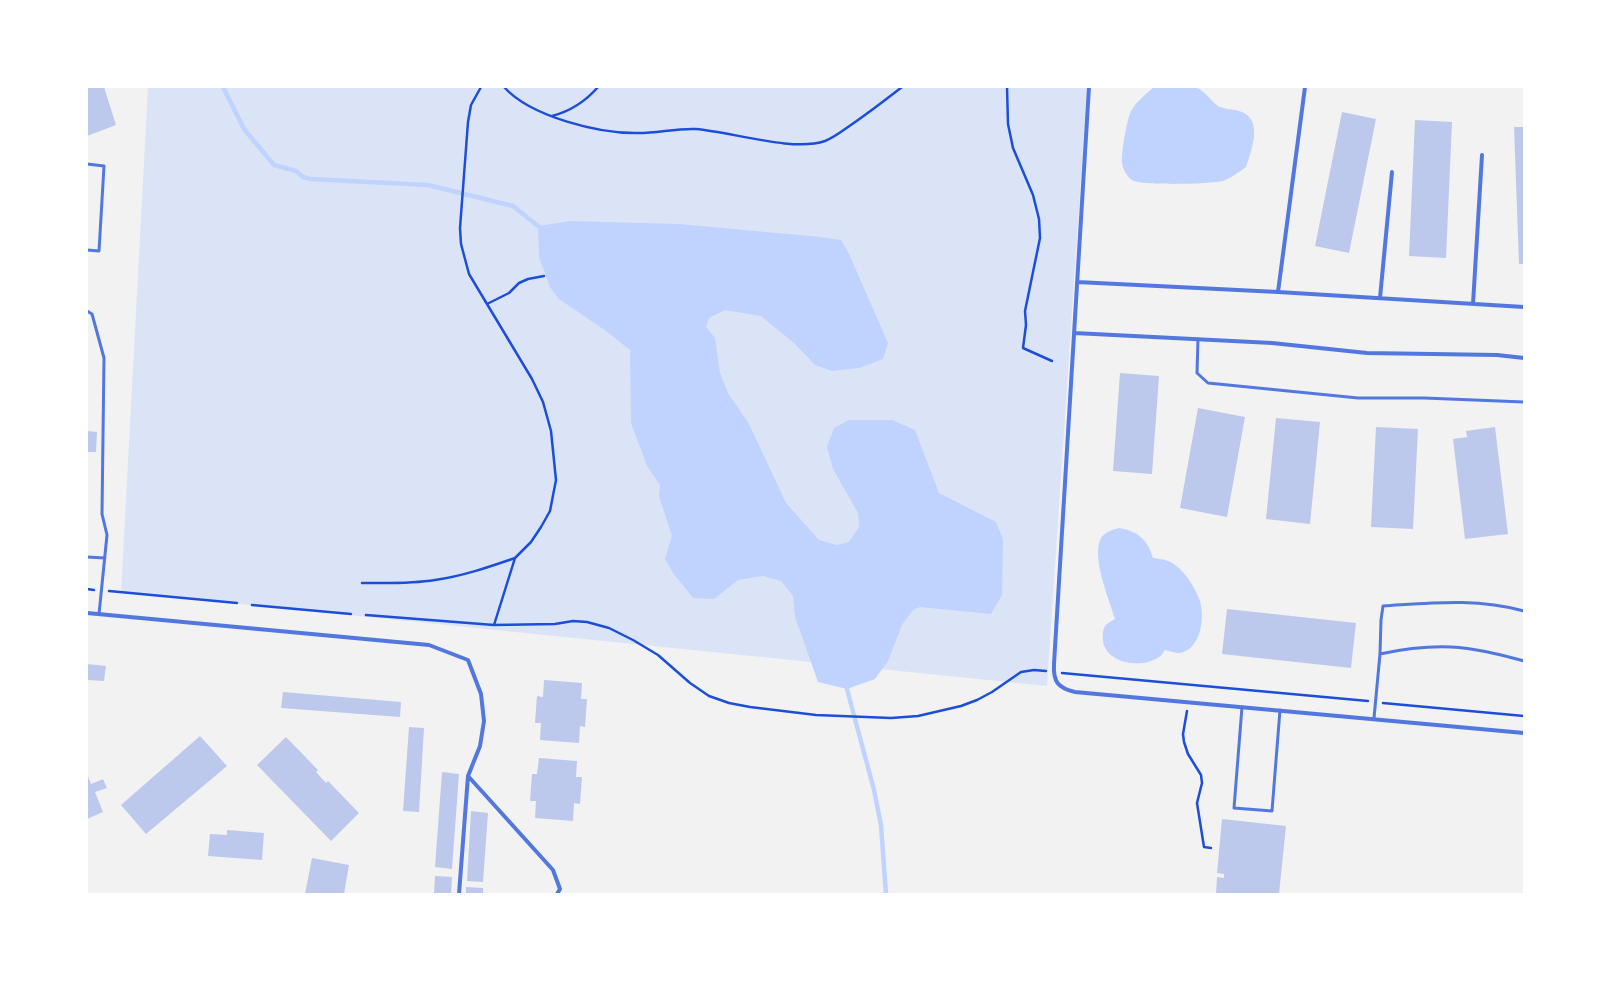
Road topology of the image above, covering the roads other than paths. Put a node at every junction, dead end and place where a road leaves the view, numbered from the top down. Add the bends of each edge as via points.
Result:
1 (1089, 87) edge
2 (1305, 87) edge
3 (1482, 155) dead end
4 (87, 164) edge
5 (1392, 172) dead end
6 (87, 250) edge
7 (1077, 282) junction
8 (1278, 292) junction
9 (1380, 298) junction
10 (1473, 304) junction
11 (1524, 307) edge
12 (87, 311) edge
13 (1074, 333) junction
14 (1198, 340) junction
15 (1524, 358) edge
16 (1524, 402) edge
17 (87, 557) edge
18 (105, 558) junction
19 (1524, 611) edge
20 (87, 613) edge
21 (98, 614) junction
22 (1380, 654) junction
23 (1524, 661) edge
24 (1242, 707) junction
25 (1280, 710) junction
26 (1374, 718) junction
27 (1524, 733) edge
28 (468, 776) junction
29 (459, 894) edge
30 (558, 894) edge

1 - 7 street
2 - 8 street
3 - 10 street
4 - 6 lane via 104,166 99,251
5 - 9 street
7 - 8 street
7 - 13 street
8 - 9 street
9 - 10 street
10 - 11 street
12 - 18 lane via 92,314 104,358 102,514 107,535
13 - 14 street
13 - 24 street via 1053,672 1055,680 1065,689 1075,692
14 - 15 street via 1272,343 1368,353 1497,355
14 - 16 lane via 1197,373 1208,383 1358,398
17 - 18 lane
18 - 21 lane
19 - 22 lane via 1502,605 1459,601 1383,606
20 - 21 street
21 - 28 street via 429,645 468,660 481,694 484,721 480,746
22 - 23 lane via 1402,649 1452,647
22 - 26 lane
24 - 25 street
24 - 25 lane via 1234,808 1272,811
25 - 26 street
26 - 27 street
28 - 29 street
28 - 30 street via 553,870 560,889

